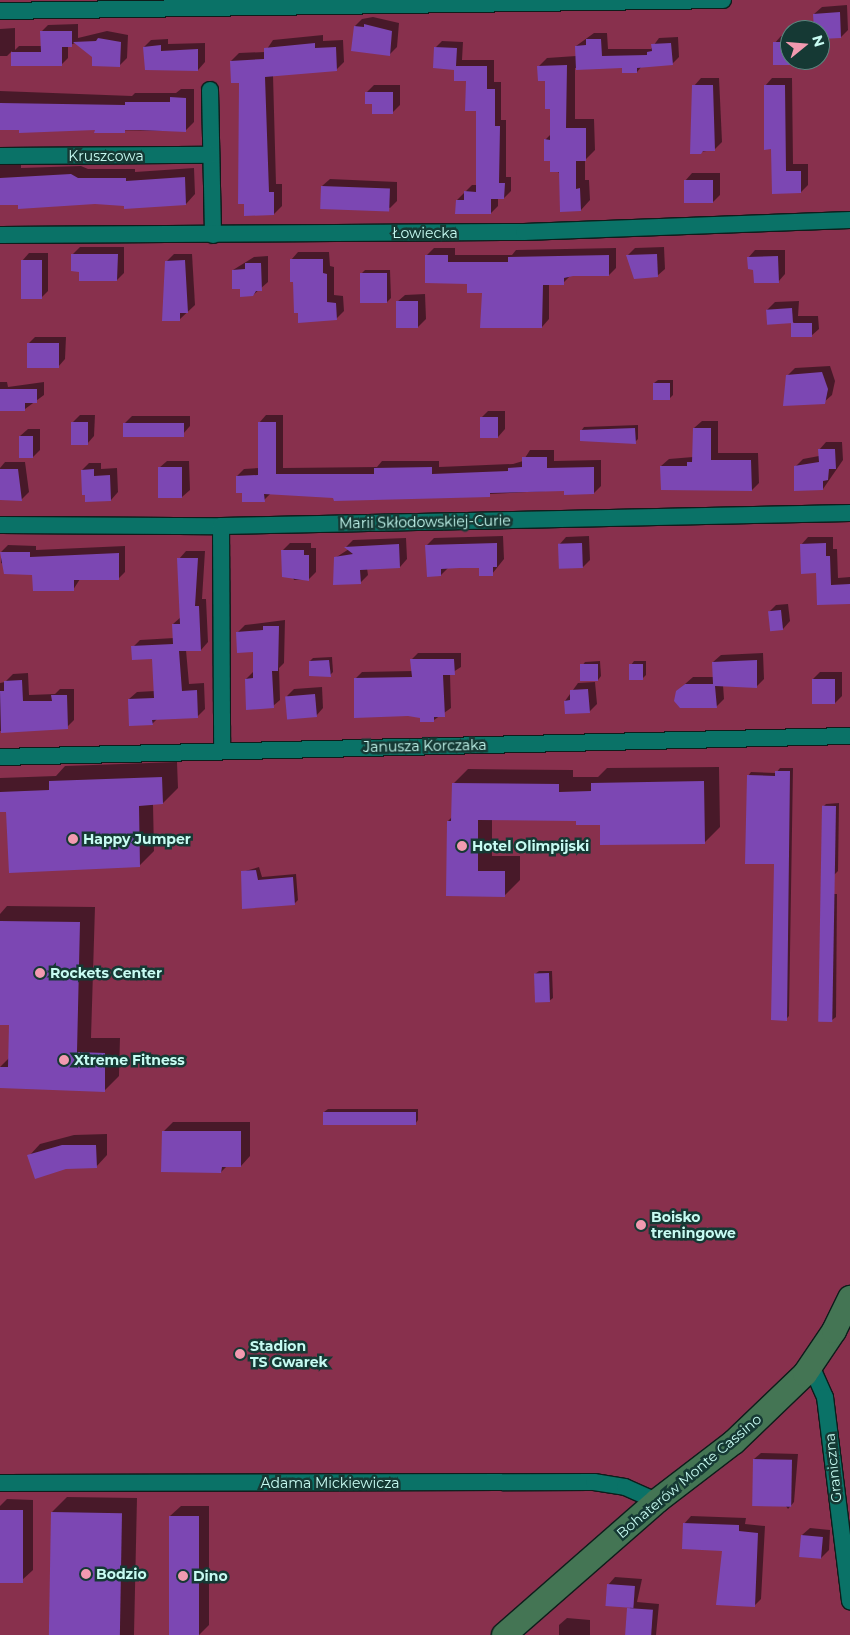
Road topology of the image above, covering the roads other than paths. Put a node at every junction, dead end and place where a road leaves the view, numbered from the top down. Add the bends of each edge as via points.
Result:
1 (723, 0) edge
2 (517, 1) edge
3 (0, 11) edge
4 (210, 90) dead end
5 (211, 155) junction
6 (0, 156) edge
7 (850, 220) edge
8 (0, 235) edge
9 (212, 235) junction
10 (850, 513) edge
11 (0, 525) edge
12 (221, 526) junction
13 (850, 736) edge
14 (222, 751) junction
15 (0, 757) edge
16 (850, 1298) edge
17 (812, 1368) junction
18 (0, 1483) edge
19 (657, 1501) junction
20 (850, 1601) edge
21 (504, 1635) edge

1 - 2 street
2 - 3 street
4 - 5 street
5 - 6 street, Kruszcowa
5 - 9 street
7 - 9 street, Łowiecka via 524,232
8 - 9 street, Łowiecka
10 - 12 street, Marii Skłodowskiej-Curie
11 - 12 street, Marii Skłodowskiej-Curie
12 - 14 street
13 - 14 street, Janusza Korczaka
14 - 15 street, Janusza Korczaka
16 - 17 street, Bohaterów Monte Cassino
17 - 19 street, Bohaterów Monte Cassino via 734,1442
17 - 20 street, Graniczna via 825,1397
18 - 19 street, Adama Mickiewicza via 594,1482 625,1487
19 - 21 street, Bohaterów Monte Cassino

